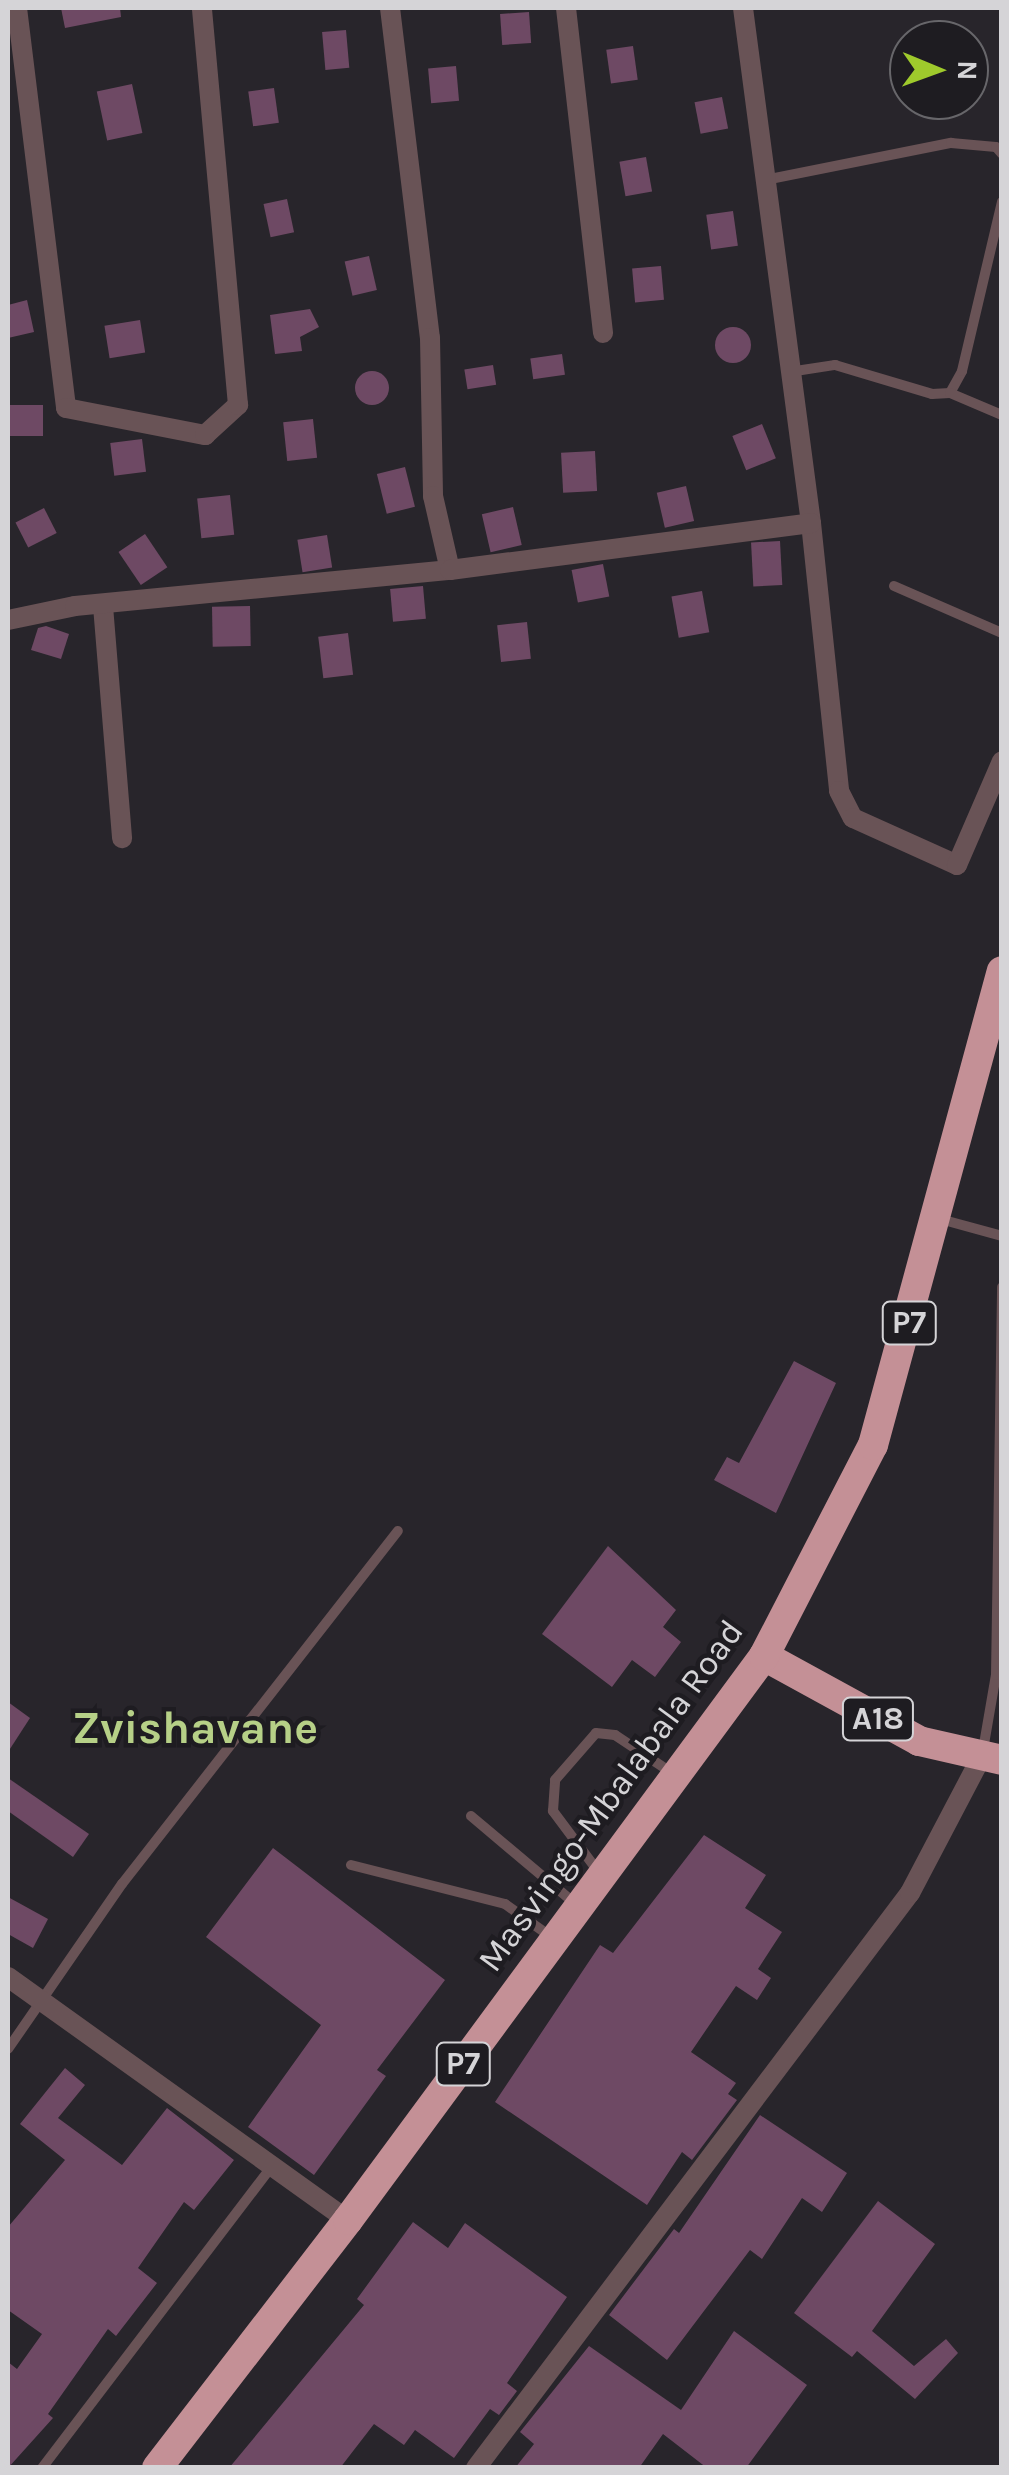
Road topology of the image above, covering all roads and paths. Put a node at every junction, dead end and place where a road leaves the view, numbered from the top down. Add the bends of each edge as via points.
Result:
1 (17, 8) edge
2 (202, 8) edge
3 (390, 8) edge
4 (566, 8) edge
5 (743, 8) edge
6 (1002, 154) edge
7 (764, 180) junction
8 (1002, 202) edge
9 (602, 333) dead end
10 (788, 372) junction
11 (950, 393) junction
12 (1002, 415) edge
13 (811, 524) junction
14 (450, 570) junction
15 (894, 586) dead end
16 (103, 606) junction
17 (8, 620) edge
18 (1002, 633) edge
19 (1002, 761) edge
20 (122, 838) dead end
21 (1002, 972) edge
22 (939, 1219) junction
23 (1002, 1236) edge
24 (1002, 1287) edge
25 (398, 1531) dead end
26 (764, 1656) junction
27 (999, 1676) edge
28 (992, 1758) edge
29 (676, 1775) junction
30 (471, 1816) dead end
31 (351, 1864) dead end
32 (602, 1876) junction
33 (579, 1907) junction
34 (554, 1940) junction
35 (8, 1977) edge
36 (43, 2004) junction
37 (8, 2047) edge
38 (272, 2166) junction
39 (348, 2220) junction
40 (42, 2468) edge
41 (157, 2468) edge
42 (476, 2468) edge

1 - 2 street via 66,408 205,434 238,405
3 - 14 street via 430,338 433,496
4 - 9 street
5 - 7 street
6 - 7 lane via 996,146 951,143
7 - 10 street
8 - 11 lane via 962,370
10 - 11 lane via 835,365 932,394
10 - 13 street
11 - 12 lane
13 - 14 street
13 - 19 street via 839,791 853,818 957,865
14 - 16 street
15 - 18 lane
16 - 17 street
16 - 20 street
21 - 22 highway, Masvingo-Mbalabala Road / P7
22 - 23 lane
22 - 26 highway, Masvingo-Mbalabala Road / P7 via 873,1444
24 - 27 lane
25 - 36 lane via 122,1884
26 - 28 highway, A18 via 919,1741
26 - 29 highway, Masvingo-Mbalabala Road / P7
27 - 28 lane
28 - 42 street via 910,1893
29 - 32 highway, Masvingo-Mbalabala Road / P7
29 - 32 lane via 615,1734 596,1733 555,1780 554,1810
30 - 33 lane
31 - 34 lane via 505,1904
32 - 33 highway, Masvingo-Mbalabala Road / P7
33 - 34 highway, Masvingo-Mbalabala Road / P7
34 - 39 highway, Masvingo-Mbalabala Road / P7
35 - 36 street
36 - 37 lane
36 - 38 street
38 - 39 street
38 - 40 lane
39 - 41 highway, Masvingo-Mbalabala Road / P7

